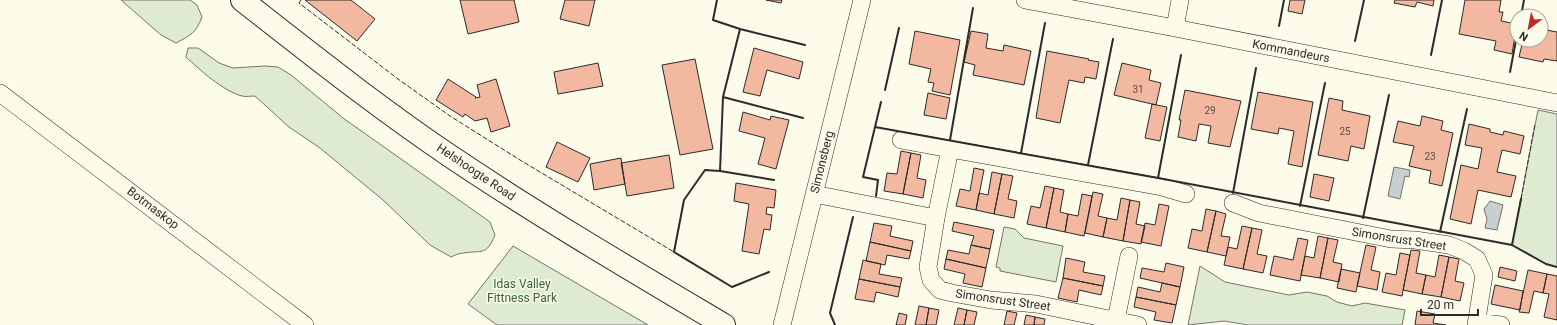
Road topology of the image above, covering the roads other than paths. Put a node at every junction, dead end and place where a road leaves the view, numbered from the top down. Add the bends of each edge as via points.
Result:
1 (242, 0) edge
2 (862, 0) edge
3 (1025, 0) edge
4 (1180, 0) edge
5 (1175, 28) junction
6 (0, 93) edge
7 (1557, 103) edge
8 (901, 140) dead end
9 (950, 149) junction
10 (814, 194) junction
11 (1186, 194) dead end
12 (1233, 203) dead end
13 (936, 218) junction
14 (1129, 256) dead end
15 (1116, 323) edge
16 (1477, 323) edge
17 (304, 325) edge
18 (724, 325) edge
19 (782, 325) edge
20 (1138, 325) edge
21 (1501, 325) edge

1 - 18 main road, Helshoogte Road via 349,83 452,157 559,227
2 - 10 street, Simonsberg
3 - 5 street, Kommandeurs
4 - 5 street
5 - 7 street, Kommandeurs
6 - 17 street, Botmaskop
8 - 9 street
9 - 11 street via 1162,187
9 - 13 street, Simonsrust Street
10 - 13 street
10 - 19 street, Simonsberg
12 - 16 street, Simonsrust Street via 1259,213 1391,239 1449,245 1464,251 1477,259 1484,275
13 - 15 street, Simonsrust Street via 928,267 932,280 940,290 991,300 1036,304
14 - 15 street
15 - 20 street, Simonsrust Street
16 - 21 street, Simonsrust Street

